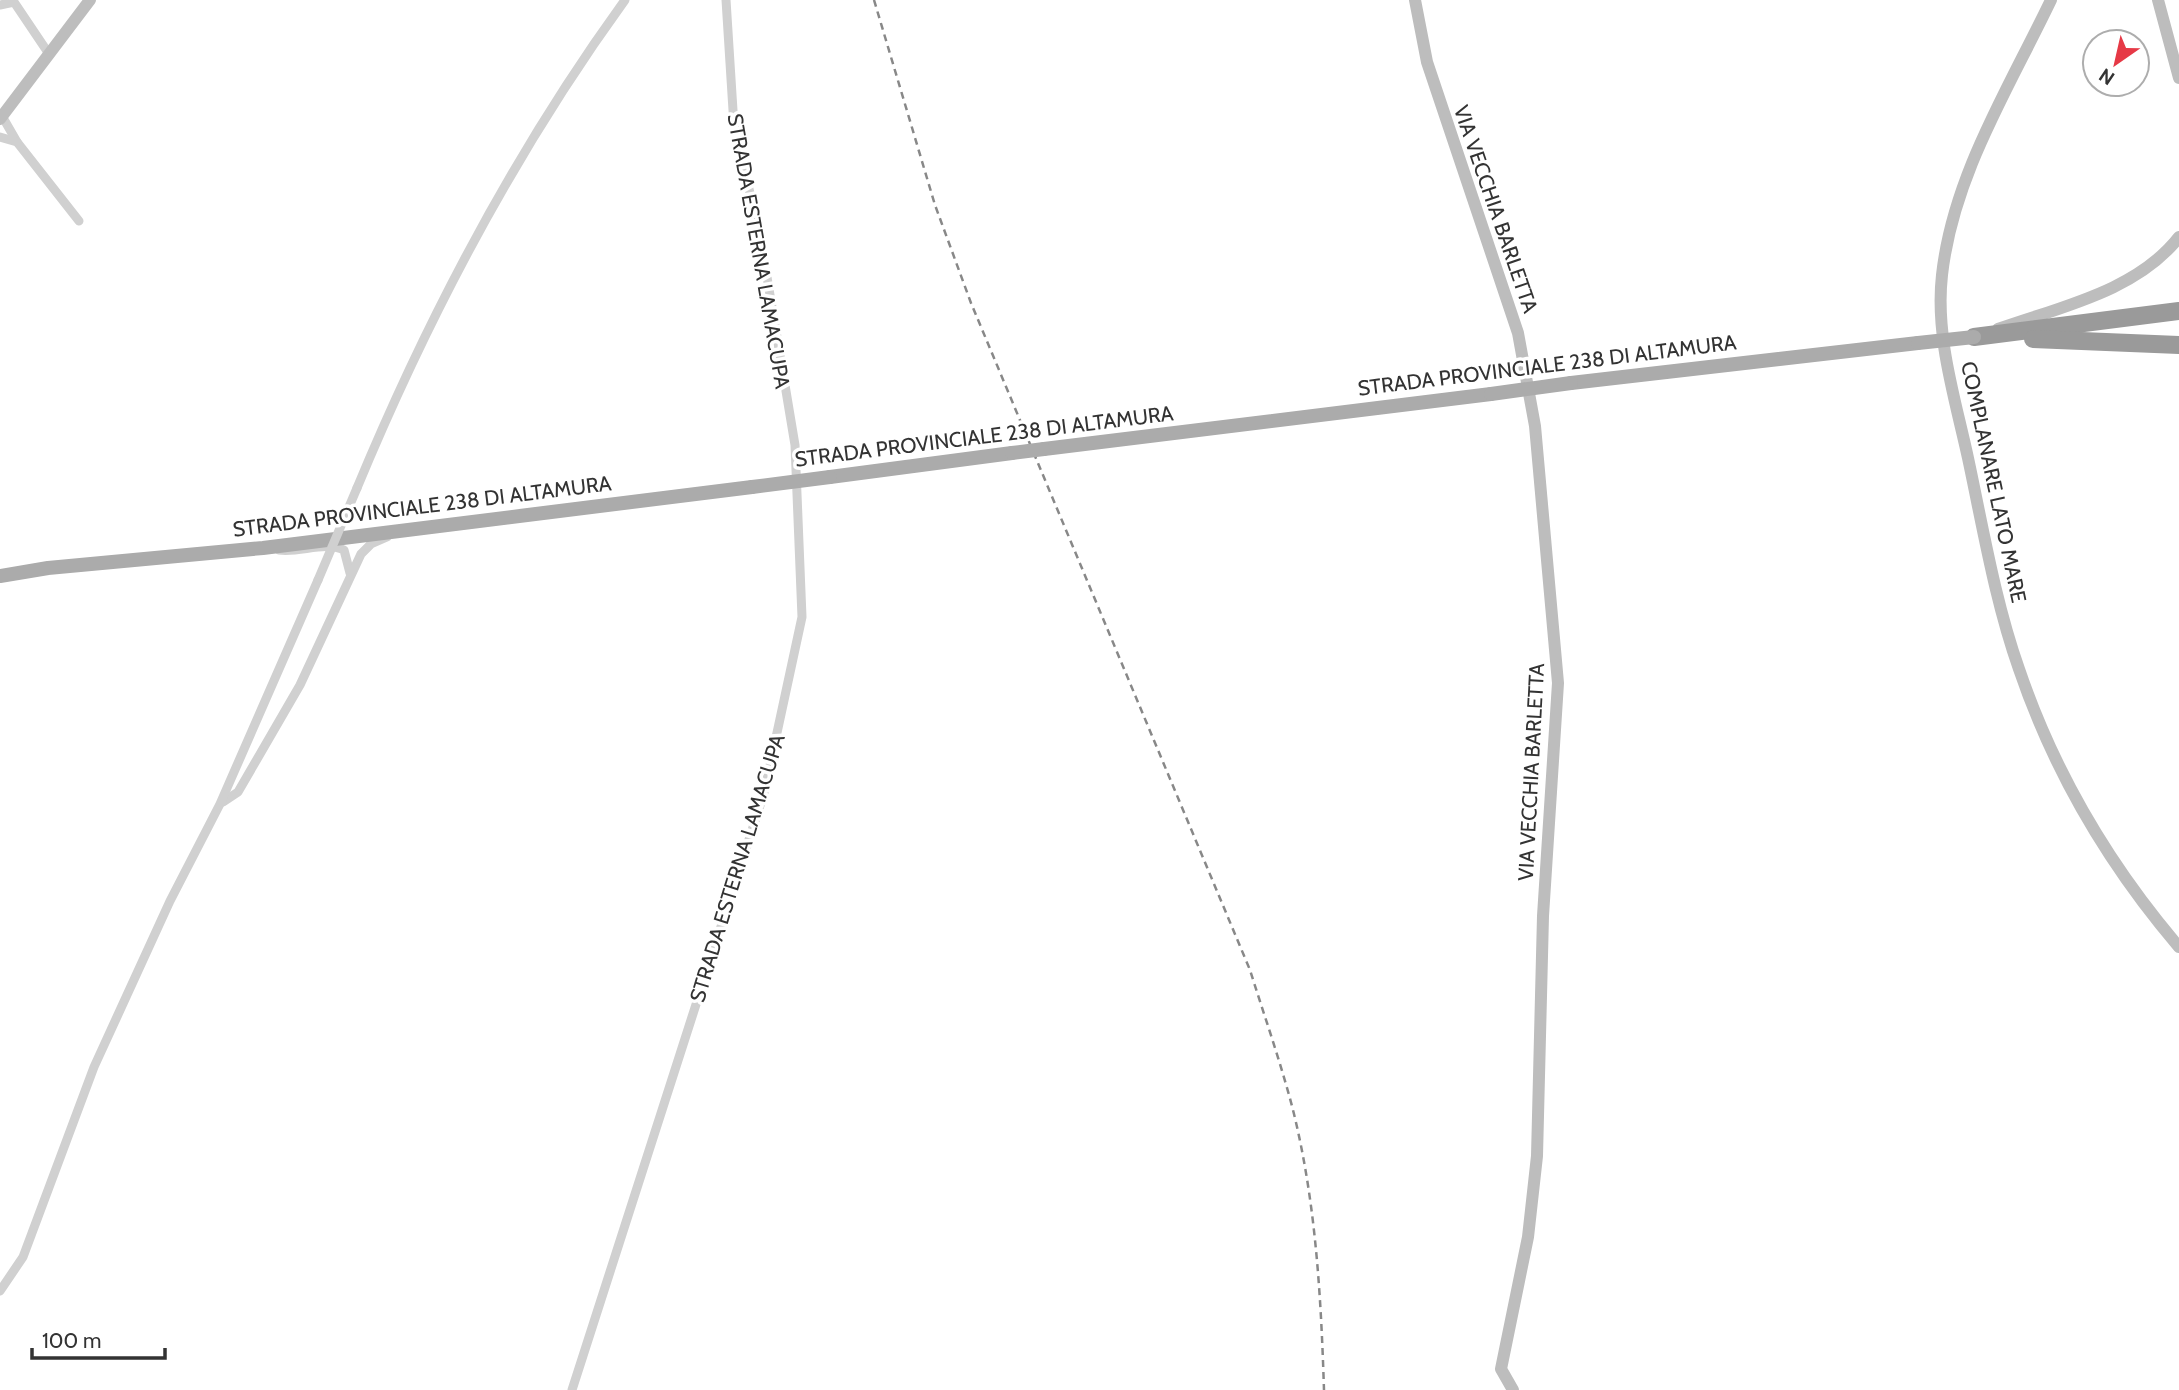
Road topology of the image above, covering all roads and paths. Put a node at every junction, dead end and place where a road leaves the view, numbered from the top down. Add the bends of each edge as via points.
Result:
1 (90, 0) edge
2 (625, 0) edge
3 (726, 0) edge
4 (1415, 0) edge
5 (2051, 0) edge
6 (2158, 0) edge
7 (0, 5) edge
8 (49, 54) junction
9 (2179, 78) edge
10 (1, 117) edge
11 (0, 136) edge
12 (17, 142) junction
13 (79, 221) dead end
14 (2179, 237) edge
15 (2179, 311) edge
16 (1974, 337) junction
17 (2179, 345) edge
18 (405, 528) junction
19 (263, 548) junction
20 (0, 576) edge
21 (351, 576) junction
22 (220, 804) junction
23 (2179, 947) edge
24 (0, 1291) edge
25 (572, 1390) edge
26 (1513, 1390) edge

1 - 8 street
2 - 22 street, bridge via 565,86 433,318
3 - 25 street, STRADA ESTERNA LAMACUPA via 734,126 760,235 795,445 802,617 764,793
4 - 26 street, VIA VECCHIA BARLETTA via 1427,62 1518,333 1535,426 1559,683 1543,916 1537,1156 1528,1237 1501,1369
5 - 23 street, COMPLANARE LATO MARE via 1958,200 1942,273 1944,346 2004,619 2036,716 2106,851
6 - 9 street
7 - 8 street via 14,2
8 - 10 street
10 - 12 street
11 - 12 street
12 - 13 street
14 - 16 street via 2151,265 2115,286
15 - 16 highway
16 - 17 highway
16 - 18 main road, STRADA PROVINCIALE 238 DI ALTAMURA, bridge
18 - 19 main road, STRADA PROVINCIALE 238 DI ALTAMURA
18 - 21 street via 372,544 361,554
19 - 20 main road, STRADA PROVINCIALE 238 DI ALTAMURA
19 - 21 street via 292,552 336,546 350,560
21 - 22 street via 300,685 238,792
22 - 24 street via 127,991 93,1067 23,1258

